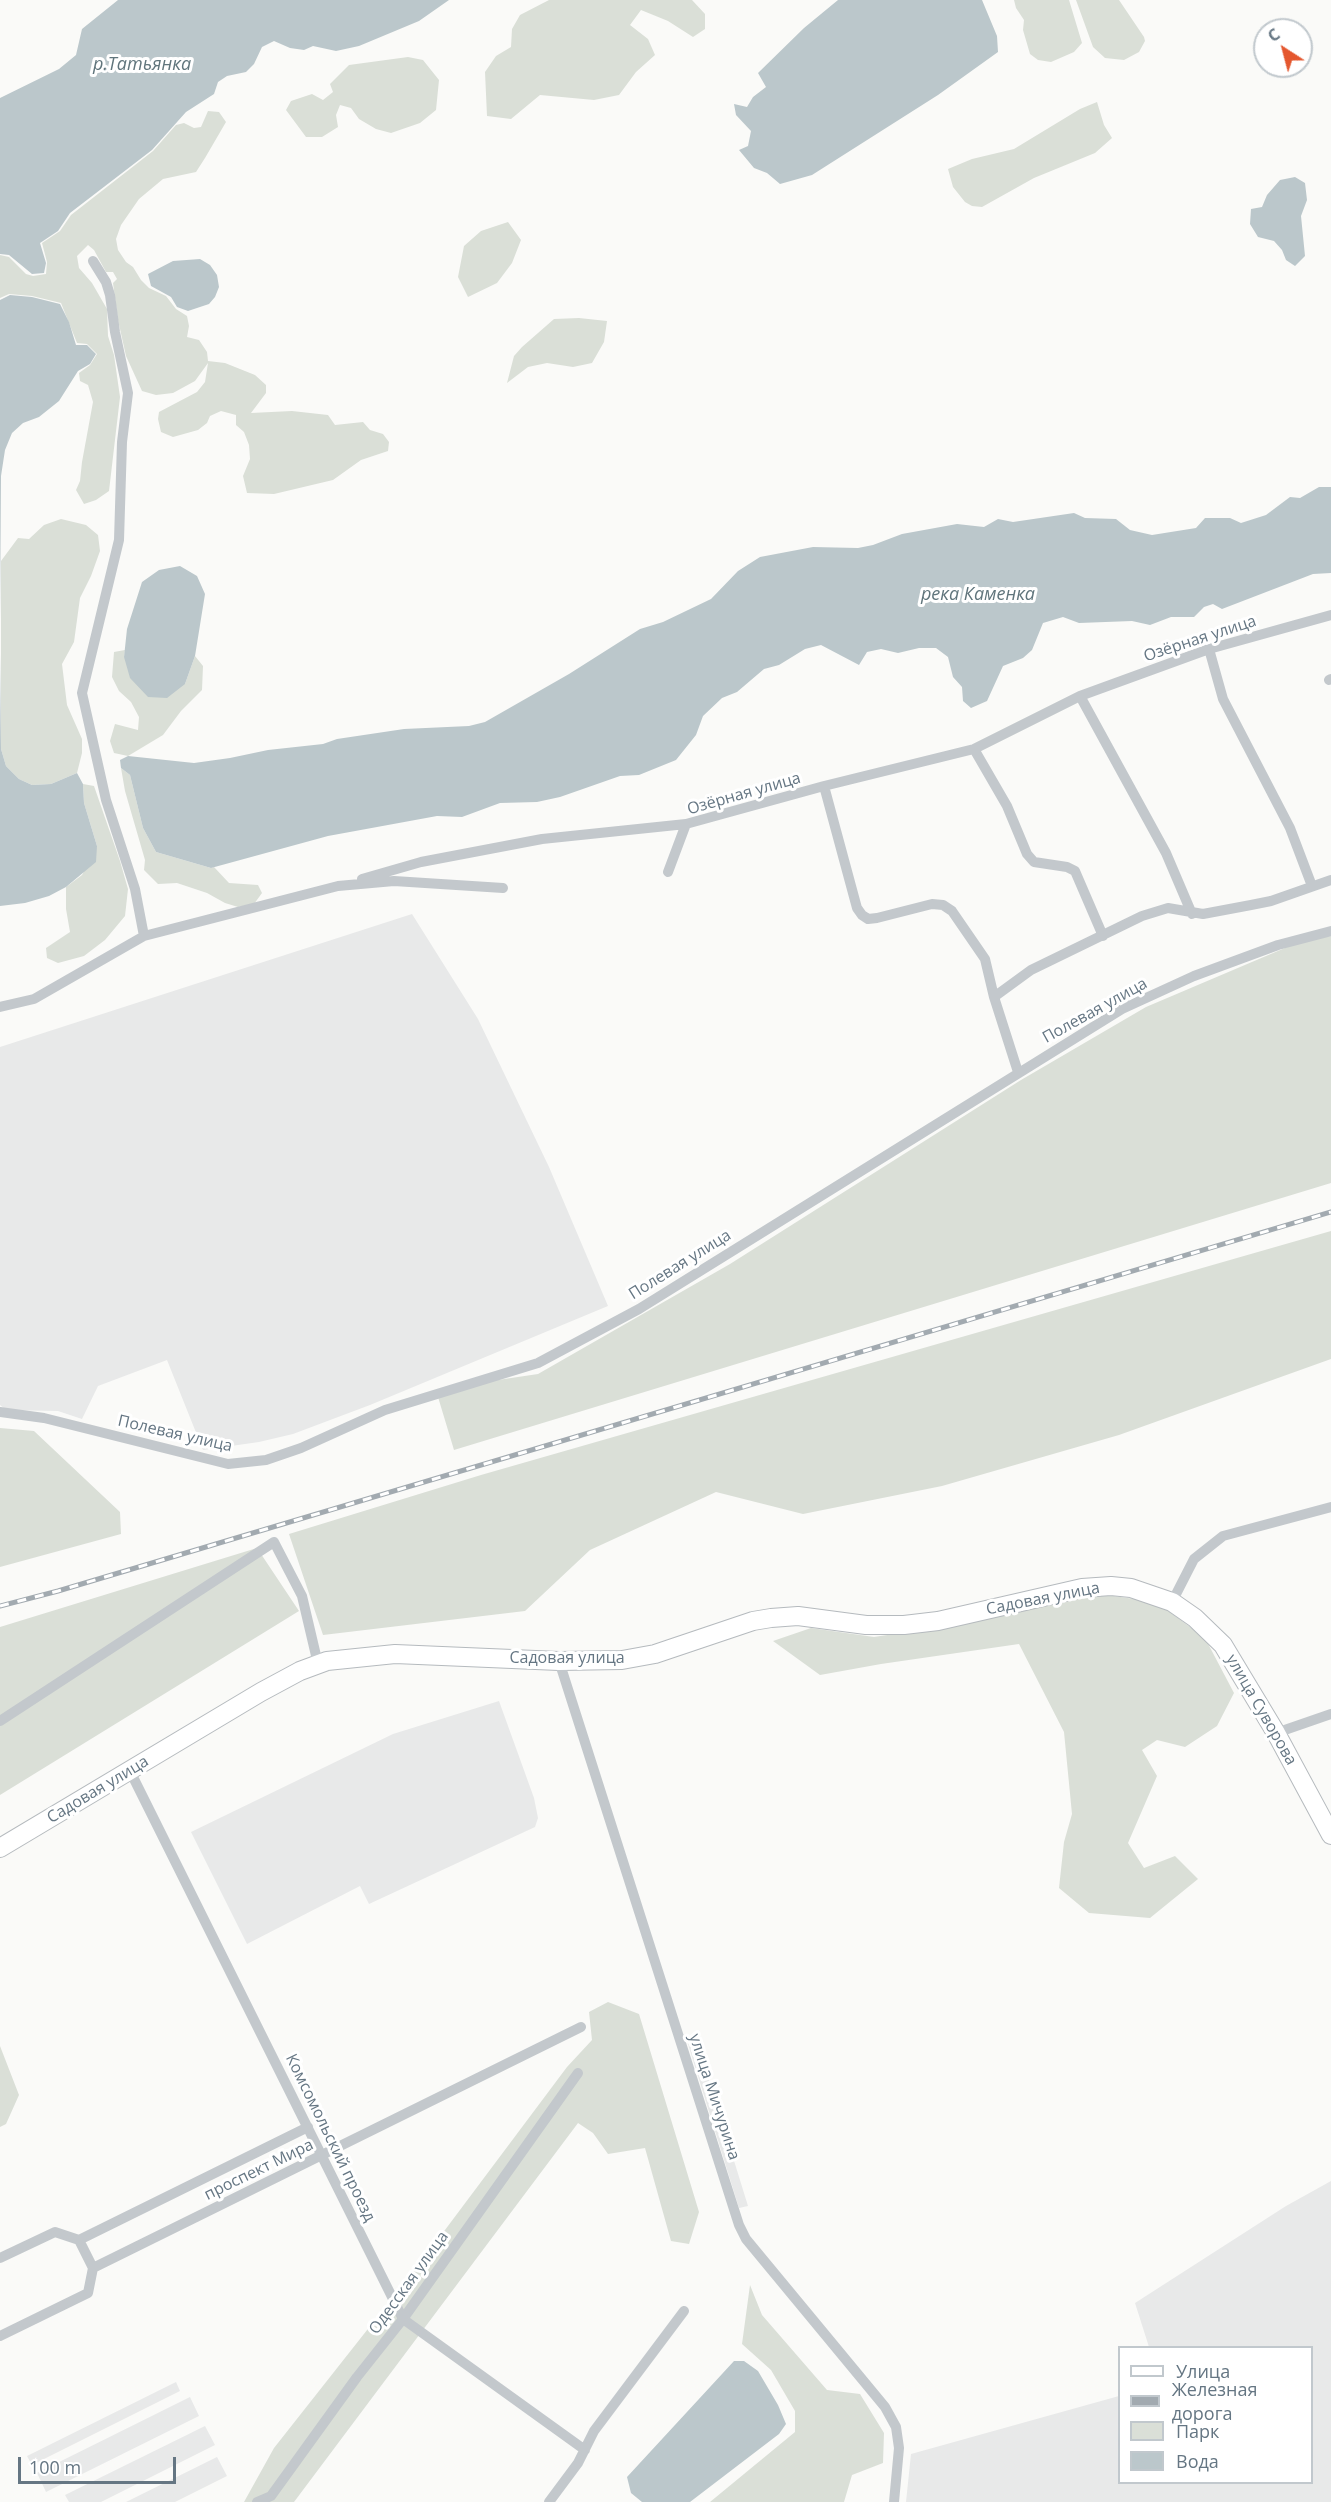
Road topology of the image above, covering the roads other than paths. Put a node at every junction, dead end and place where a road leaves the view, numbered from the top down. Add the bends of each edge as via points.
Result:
1 (93, 261) dead end
2 (1331, 615) edge
3 (1209, 649) junction
4 (1080, 696) junction
5 (974, 749) junction
6 (824, 786) junction
7 (686, 824) junction
8 (668, 872) dead end
9 (1331, 880) edge
10 (338, 886) junction
11 (1312, 886) junction
12 (503, 888) dead end
13 (1192, 914) junction
14 (1331, 931) edge
15 (144, 936) junction
16 (1103, 936) junction
17 (994, 997) junction
18 (0, 1007) edge
19 (1018, 1072) junction
20 (0, 1412) edge
21 (1331, 1507) edge
22 (1172, 1602) junction
23 (559, 1661) junction
24 (318, 1664) junction
25 (1331, 1714) edge
26 (0, 1721) edge
27 (1276, 1733) junction
28 (130, 1771) junction
29 (1331, 1835) edge
30 (0, 1848) edge
31 (581, 2027) dead end
32 (578, 2073) dead end
33 (308, 2127) junction
34 (322, 2156) junction
35 (79, 2240) junction
36 (0, 2258) edge
37 (93, 2268) junction
38 (684, 2311) dead end
39 (403, 2319) junction
40 (0, 2336) edge
41 (585, 2450) junction
42 (275, 2499) edge
43 (257, 2502) edge
44 (549, 2502) edge
45 (894, 2502) edge

1 - 15 street via 111,295 128,393 119,540 82,693 106,800 135,889
2 - 3 street, Озёрная улица
3 - 4 street, Озёрная улица
3 - 11 street via 1223,699 1290,828
4 - 5 street, Озёрная улица
4 - 13 street via 1166,853
5 - 6 street, Озёрная улица
5 - 16 street via 1007,806 1027,854 1034,862 1075,871
6 - 7 street, Озёрная улица
6 - 17 street, Озёрная улица via 862,915 877,918 932,904 943,905 952,911 985,959
7 - 8 street, Озёрная улица
7 - 10 street via 531,841 420,862
9 - 11 street
10 - 12 street via 394,881
10 - 15 street
11 - 13 street via 1271,901
13 - 16 street via 1168,908
14 - 19 street, Полевая улица via 1278,945 1194,976 1122,1009
15 - 18 street via 34,999
16 - 17 street via 1031,970
17 - 19 street
19 - 20 street, Полевая улица via 639,1309 538,1364 385,1410 266,1460 228,1464 44,1418
21 - 22 street via 1224,1536 1194,1559
22 - 23 main road, Садовая улица via 1154,1594 1112,1586 1082,1588 904,1626 798,1616 771,1618 655,1654
22 - 27 main road, улица Суворова via 1223,1645
23 - 24 main road, Садовая улица via 395,1654
23 - 45 street, улица Мичурина via 739,2224 746,2238 885,2407 896,2427 899,2448
24 - 26 street via 302,1596 274,1542
24 - 28 main road, Садовая улица via 261,1692
25 - 27 street
27 - 29 main road, улица Суворова
28 - 30 main road, Садовая улица
28 - 33 street, Комсомольский проезд
31 - 34 street, проспект Мира
32 - 39 street, Одесская улица
33 - 34 street, Комсомольский проезд
33 - 35 street, проспект Мира
34 - 37 street, проспект Мира
34 - 39 street, Комсомольский проезд
35 - 36 street via 55,2232
35 - 37 street
37 - 40 street via 88,2293
38 - 41 street via 594,2431
39 - 41 street, Комсомольский проезд
39 - 42 street, Одесская улица via 357,2377
41 - 44 street
42 - 43 street, Одесская улица

